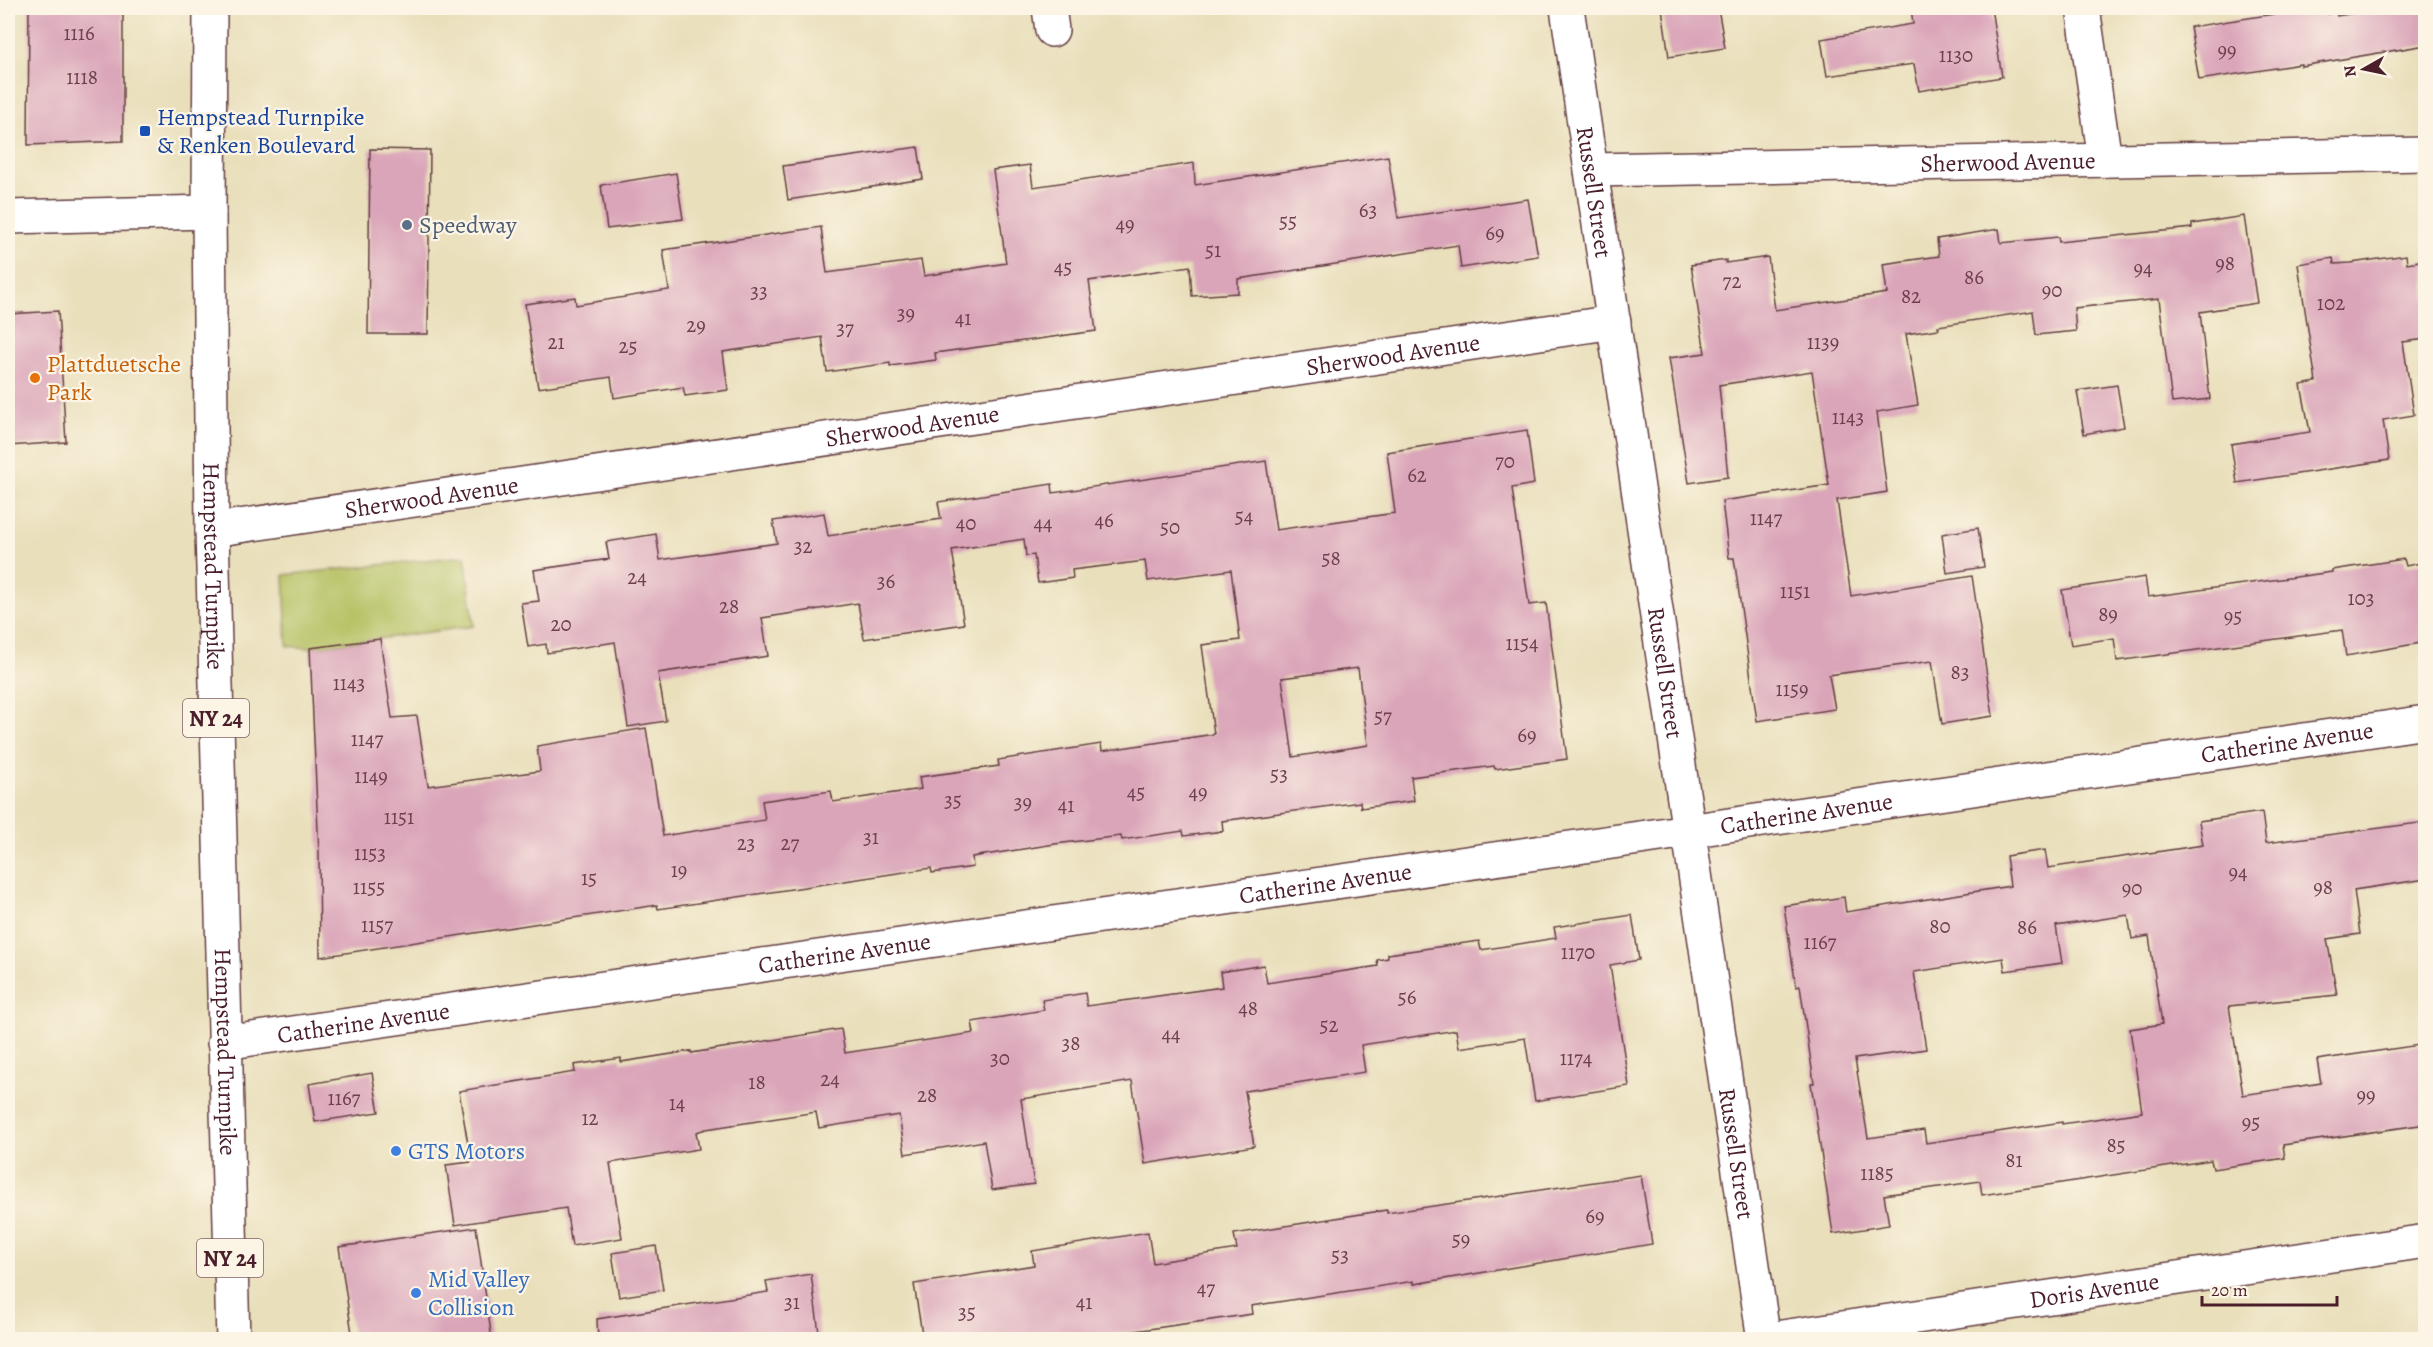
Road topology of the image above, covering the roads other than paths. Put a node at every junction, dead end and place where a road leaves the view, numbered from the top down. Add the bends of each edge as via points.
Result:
1 (210, 8) edge
2 (1567, 8) edge
3 (2083, 8) edge
4 (2426, 154) edge
5 (2105, 160) junction
6 (1591, 170) junction
7 (209, 212) junction
8 (8, 218) edge
9 (1614, 322) junction
10 (212, 530) junction
11 (2426, 722) edge
12 (1688, 831) junction
13 (224, 1043) junction
14 (2426, 1241) edge
15 (1763, 1339) edge
16 (233, 1340) edge

1 - 7 street, Hempstead Turnpike / NY 24
2 - 6 street, Russell Street
3 - 5 street
4 - 5 street, Sherwood Avenue
5 - 6 street, Sherwood Avenue
6 - 9 street, Russell Street
7 - 8 street
7 - 10 street, Hempstead Turnpike / NY 24
9 - 10 street, Sherwood Avenue
9 - 12 street, Russell Street
10 - 13 street, Hempstead Turnpike / NY 24
11 - 12 street, Catherine Avenue
12 - 13 street, Catherine Avenue
12 - 15 street, Russell Street
13 - 16 street, Hempstead Turnpike / NY 24
14 - 15 street, Doris Avenue

